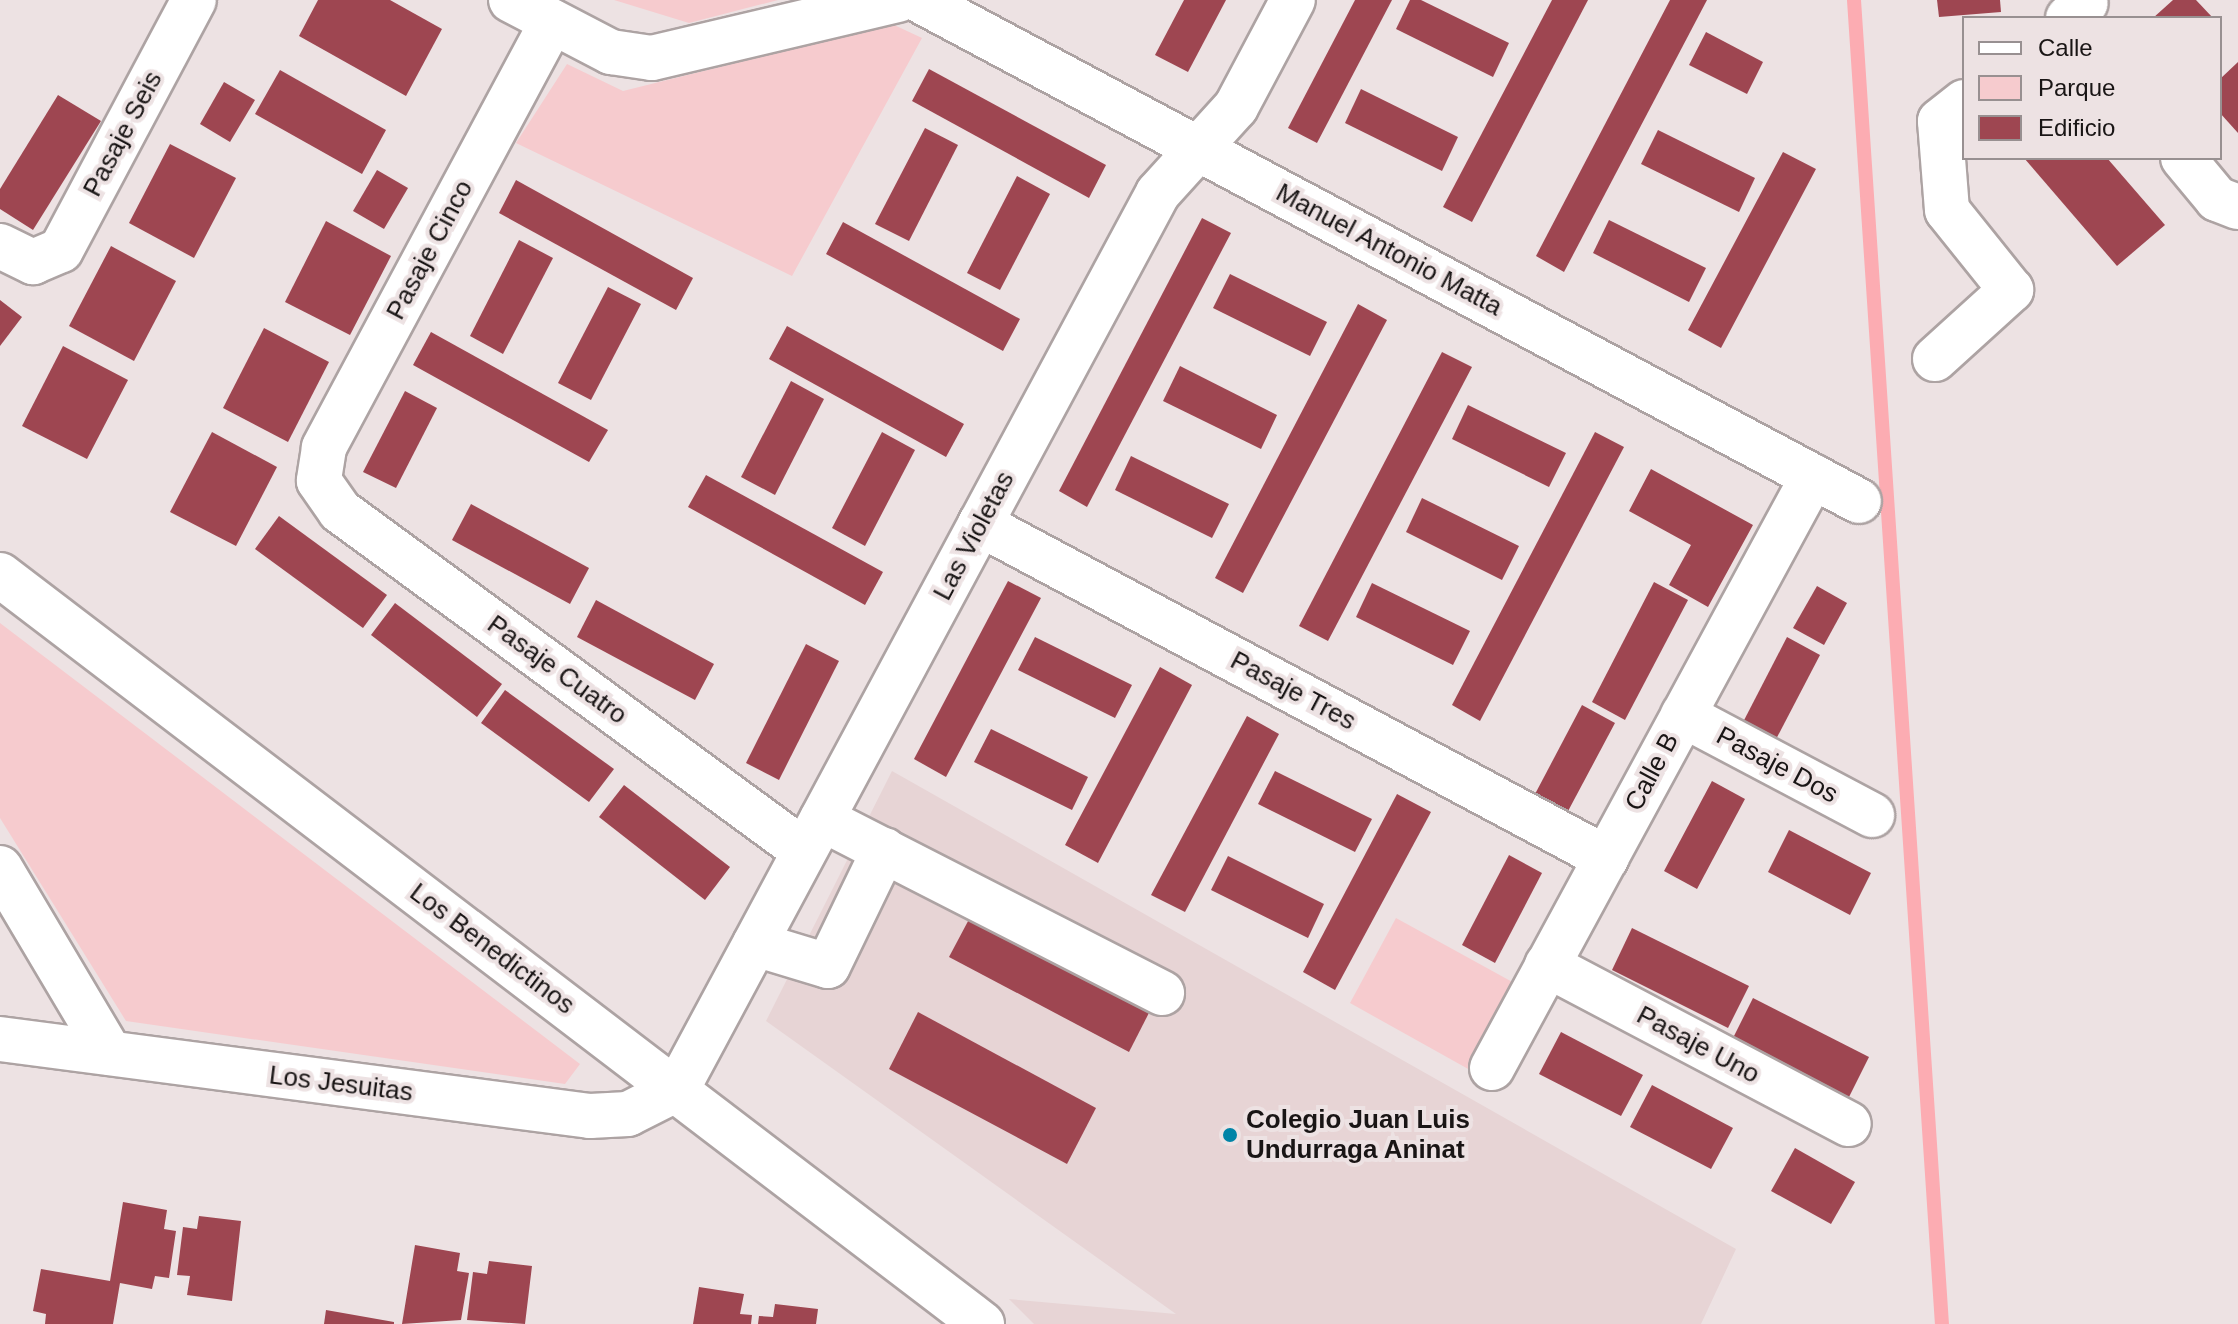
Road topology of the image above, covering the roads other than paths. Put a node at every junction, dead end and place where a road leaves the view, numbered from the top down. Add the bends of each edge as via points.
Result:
1 (194, 0) edge
2 (511, 0) edge
3 (898, 0) edge
4 (919, 0) edge
5 (1293, 0) edge
6 (552, 22) junction
7 (1962, 104) edge
8 (1198, 149) junction
9 (2185, 160) edge
10 (2238, 207) edge
11 (0, 246) edge
12 (1935, 359) dead end
13 (1813, 476) junction
14 (319, 481) joint
15 (1859, 501) dead end
16 (980, 524) junction
17 (0, 575) edge
18 (1683, 715) junction
19 (1872, 815) dead end
20 (813, 835) junction
21 (884, 850) junction
22 (1606, 858) junction
23 (0, 868) edge
24 (755, 944) junction
25 (1547, 965) junction
26 (1162, 993) dead end
27 (0, 1039) edge
28 (110, 1053) junction
29 (1492, 1068) dead end
30 (677, 1089) junction
31 (1849, 1124) dead end
32 (982, 1324) edge

1 - 11 street, Pasaje Seis via 67,242 44,261 22,261
2 - 6 street
3 - 6 street via 652,58 611,52
4 - 8 street, Manuel Antonio Matta
5 - 8 street, Las Violetas via 1236,107
6 - 14 street, Pasaje Cinco via 324,448
7 - 12 street via 1940,121 1947,210 2011,290
8 - 13 street, Manuel Antonio Matta
8 - 16 street, Las Violetas via 1158,193
9 - 10 street via 2217,199
13 - 15 street, Manuel Antonio Matta
13 - 18 street, Calle B
14 - 20 street, Pasaje Cuatro via 340,511
16 - 20 street, Las Violetas
16 - 22 street, Pasaje Tres
17 - 30 street, Los Benedictinos
18 - 19 street, Pasaje Dos
18 - 22 street, Calle B
20 - 21 street, Pasaje Cuatro
20 - 24 street, Las Violetas
21 - 24 street via 828,966
21 - 26 street, Pasaje Cuatro
22 - 25 street, Calle B
23 - 28 street
24 - 30 street, Las Violetas
25 - 29 street, Calle B
25 - 31 street, Pasaje Uno
27 - 28 street, Los Jesuitas
28 - 30 street, Los Jesuitas via 609,1117 646,1109
30 - 32 street, Los Benedictinos

